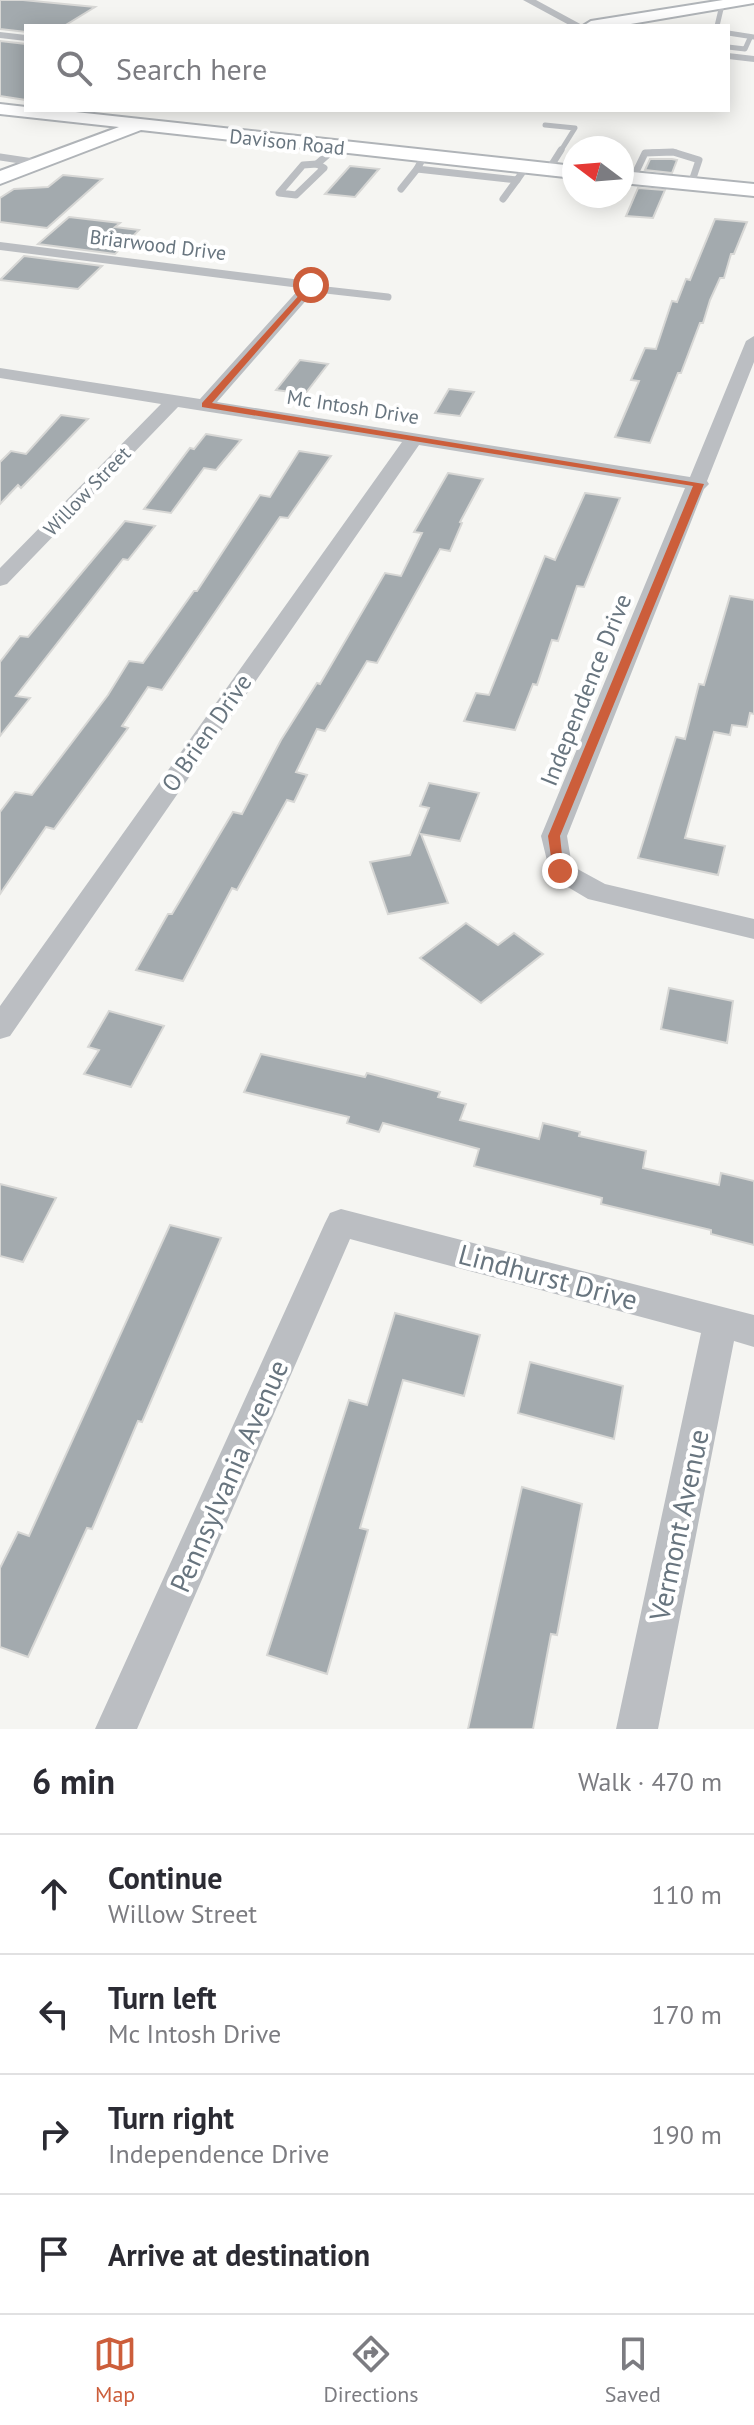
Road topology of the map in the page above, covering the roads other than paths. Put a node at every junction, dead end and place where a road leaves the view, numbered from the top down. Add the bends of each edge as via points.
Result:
1 (528, 0) edge
2 (750, 0) edge
3 (722, 5) junction
4 (575, 24) edge
5 (603, 24) edge
6 (717, 24) edge
7 (730, 33) edge
8 (0, 35) edge
9 (24, 38) edge
10 (752, 38) edge
11 (730, 47) edge
12 (730, 56) edge
13 (754, 59) edge
14 (0, 109) edge
15 (24, 112) edge
16 (24, 112) edge
17 (173, 112) edge
18 (545, 125) dead end
19 (137, 126) junction
20 (336, 147) junction
21 (0, 157) edge
22 (420, 162) junction
23 (40, 163) junction
24 (317, 164) junction
25 (549, 169) junction
26 (634, 169) edge
27 (562, 171) edge
28 (521, 173) junction
29 (0, 178) edge
30 (634, 178) edge
31 (691, 184) junction
32 (401, 189) dead end
33 (754, 190) edge
34 (503, 199) dead end
35 (0, 246) edge
36 (309, 286) junction
37 (388, 297) dead end
38 (751, 355) edge
39 (0, 373) edge
40 (174, 401) junction
41 (205, 405) junction
42 (414, 439) junction
43 (699, 484) junction
44 (0, 580) edge
45 (754, 929) edge
46 (0, 1028) edge
47 (341, 1223) joint
48 (738, 1326) edge
49 (116, 1729) edge
50 (637, 1729) edge

1 - 4 street
2 - 3 street
3 - 5 street
3 - 6 lane
7 - 10 lane
8 - 9 street
10 - 11 lane via 745,49
12 - 13 street
14 - 15 street, Davison Road
16 - 19 street, Davison Road
17 - 19 street
18 - 25 lane via 575,128
19 - 20 street, Davison Road
19 - 23 street
20 - 22 street, Davison Road
20 - 24 lane
21 - 23 lane
22 - 28 street, Davison Road
22 - 32 lane
23 - 29 street
24 - 24 lane via 303,165 279,193 303,191 324,168
25 - 27 street, Davison Road
25 - 28 street, Davison Road
26 - 31 lane via 645,153 697,158
28 - 34 lane
30 - 31 street
31 - 33 street
35 - 36 street, Briarwood Drive
36 - 37 lane
36 - 41 street
38 - 43 street, Independence Drive
39 - 40 street, Mc Intosh Drive
40 - 41 street, Mc Intosh Drive
40 - 44 street, Willow Street
41 - 42 street, Mc Intosh Drive
42 - 43 street, Mc Intosh Drive
42 - 46 street, O Brien Drive
43 - 45 street, Independence Drive via 554,836 560,871 597,892
47 - 48 street, Lindhurst Drive
47 - 49 street, Pennsylvania Avenue
48 - 50 street, Vermont Avenue

